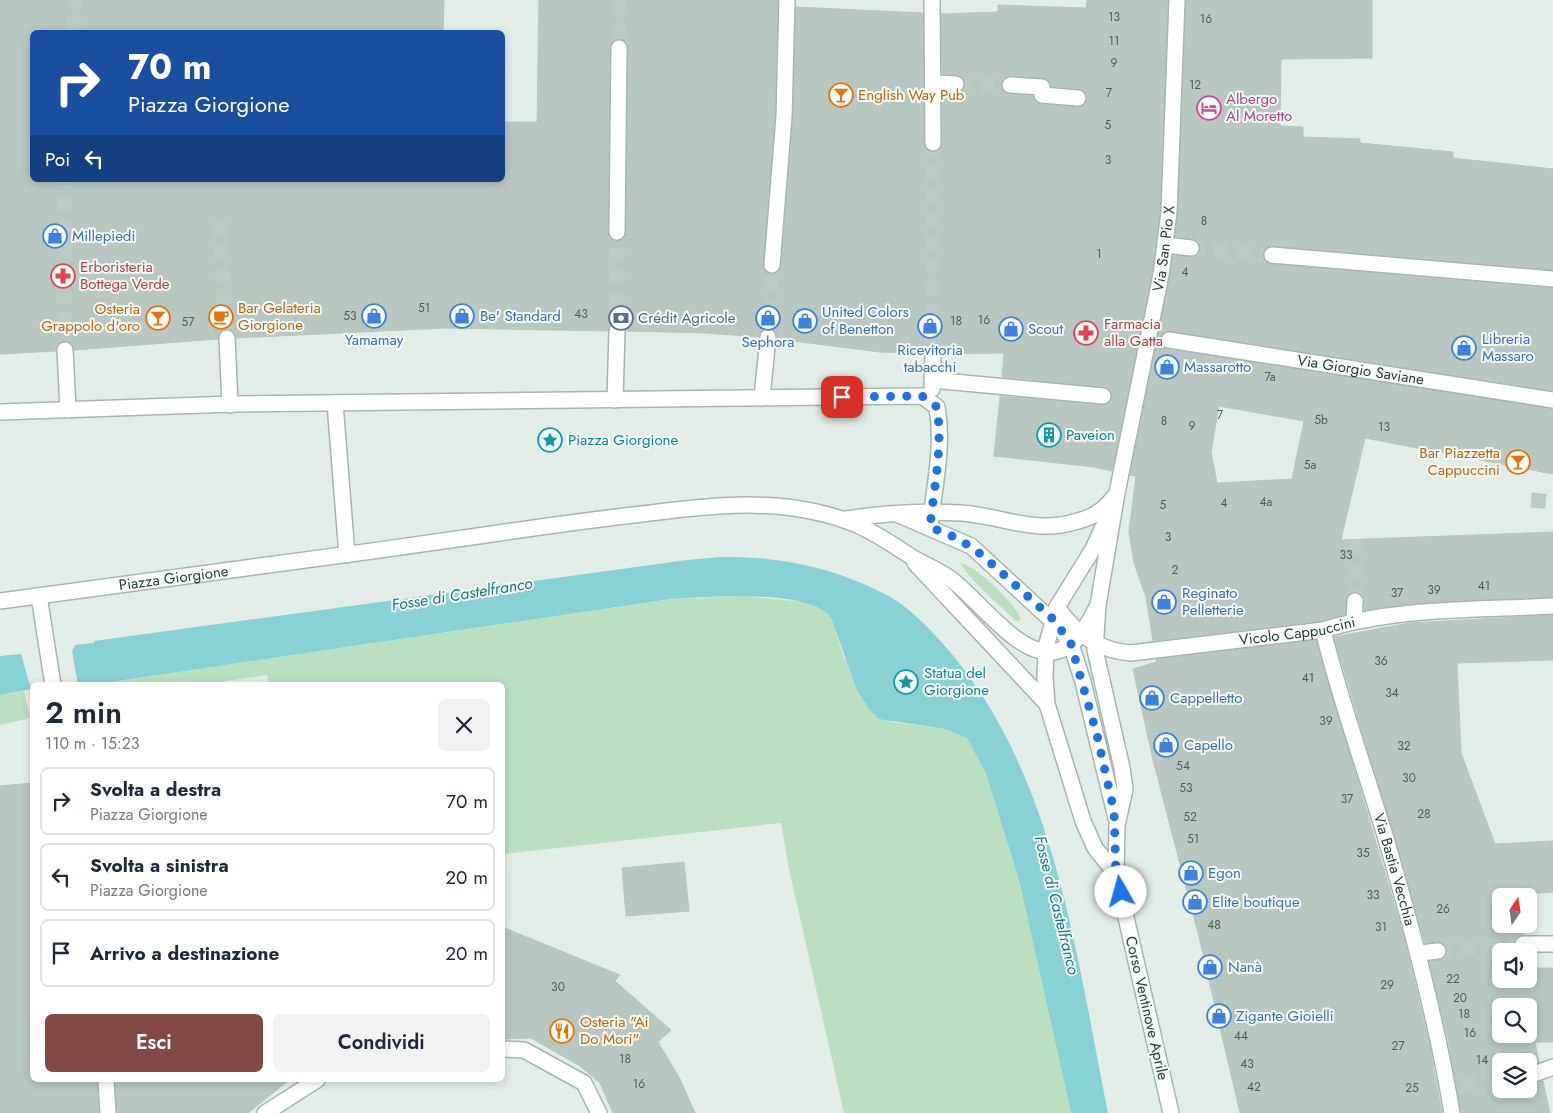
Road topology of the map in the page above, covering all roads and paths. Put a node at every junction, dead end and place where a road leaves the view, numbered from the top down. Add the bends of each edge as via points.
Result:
1 (787, 0) edge
2 (932, 0) edge
3 (1177, 0) edge
4 (619, 48) tunnel mouth
5 (934, 83) junction
6 (956, 84) tunnel mouth
7 (1010, 84) tunnel mouth
8 (1078, 98) dead end
9 (933, 143) tunnel mouth
10 (617, 232) tunnel mouth
11 (1165, 245) junction
12 (1191, 248) tunnel mouth
13 (1272, 255) tunnel mouth
14 (772, 265) tunnel mouth
15 (1553, 279) edge
16 (617, 331) tunnel mouth
17 (226, 338) tunnel mouth
18 (768, 338) tunnel mouth
19 (1169, 340) dead end
20 (66, 350) tunnel mouth
21 (933, 354) tunnel mouth
22 (932, 380) junction
23 (1103, 396) dead end
24 (762, 398) junction
25 (615, 400) junction
26 (1553, 400) edge
27 (334, 403) junction
28 (932, 403) junction
29 (230, 405) junction
30 (68, 410) junction
31 (0, 412) edge
32 (1117, 493) junction
33 (846, 519) junction
34 (931, 520) junction
35 (347, 554) junction
36 (908, 554) junction
37 (39, 596) junction
38 (0, 601) edge
39 (1355, 601) tunnel mouth
40 (1098, 605) junction
41 (1553, 606) edge
42 (1055, 614) junction
43 (1354, 620) junction
44 (1324, 630) junction
45 (1076, 639) junction
46 (1095, 644) junction
47 (1046, 652) junction
48 (52, 682) edge
49 (1047, 704) junction
50 (1117, 825) junction
51 (1116, 874) junction
52 (1537, 944) tunnel mouth
53 (1553, 944) edge
54 (1438, 951) tunnel mouth
55 (1419, 953) junction
56 (505, 1049) edge
57 (1553, 1067) edge
58 (1537, 1073) edge
59 (106, 1082) edge
60 (314, 1082) edge
61 (108, 1113) edge
62 (265, 1113) edge
63 (599, 1113) edge
64 (1171, 1113) edge
65 (1452, 1113) edge

1 - 14 street via 784,117
2 - 5 street
3 - 11 street, Via San Pio X
4 - 10 street
5 - 6 street
5 - 9 street
7 - 8 street via 1042,87 1042,95
11 - 12 street
11 - 32 street, Via San Pio X
13 - 15 street
16 - 25 street
17 - 29 street
18 - 24 street
19 - 26 street, Via Giorgio Saviane
20 - 30 street
21 - 22 street
22 - 23 street
22 - 28 street
24 - 25 street
24 - 28 street via 922,396
25 - 27 street
27 - 29 street
27 - 35 street
28 - 34 street via 937,407 941,429
29 - 30 street
30 - 31 street
32 - 34 street via 1092,517 1051,528 964,513
32 - 40 street
32 - 42 street via 1093,549
33 - 34 street via 897,514
33 - 35 street, Piazza Giorgione via 768,505 715,506
33 - 36 street
34 - 42 street, Vicolo Cappuccini via 971,546
35 - 37 street, Piazza Giorgione
36 - 47 street via 948,577 1019,643
36 - 49 street
37 - 38 street, Piazza Giorgione
37 - 48 street
39 - 43 street
40 - 45 street
40 - 46 street
41 - 43 street, Vicolo Cappuccini
42 - 45 street, Vicolo Cappuccini
42 - 47 street
43 - 44 street, Vicolo Cappuccini
44 - 46 street, Vicolo Cappuccini via 1131,653
44 - 55 street, Via Bastia Vecchia via 1333,670
45 - 46 street, Vicolo Cappuccini
45 - 47 street via 1058,651
45 - 50 street
46 - 50 street via 1123,775 1124,789
47 - 49 street
49 - 51 street via 1083,821 1095,848
50 - 51 street
51 - 64 street, Corso Ventinove Aprile
52 - 53 street
54 - 55 street
55 - 65 street, Via Bastia Vecchia via 1455,1085
56 - 63 street via 524,1050 584,1083
57 - 58 street
59 - 61 street
60 - 62 street

